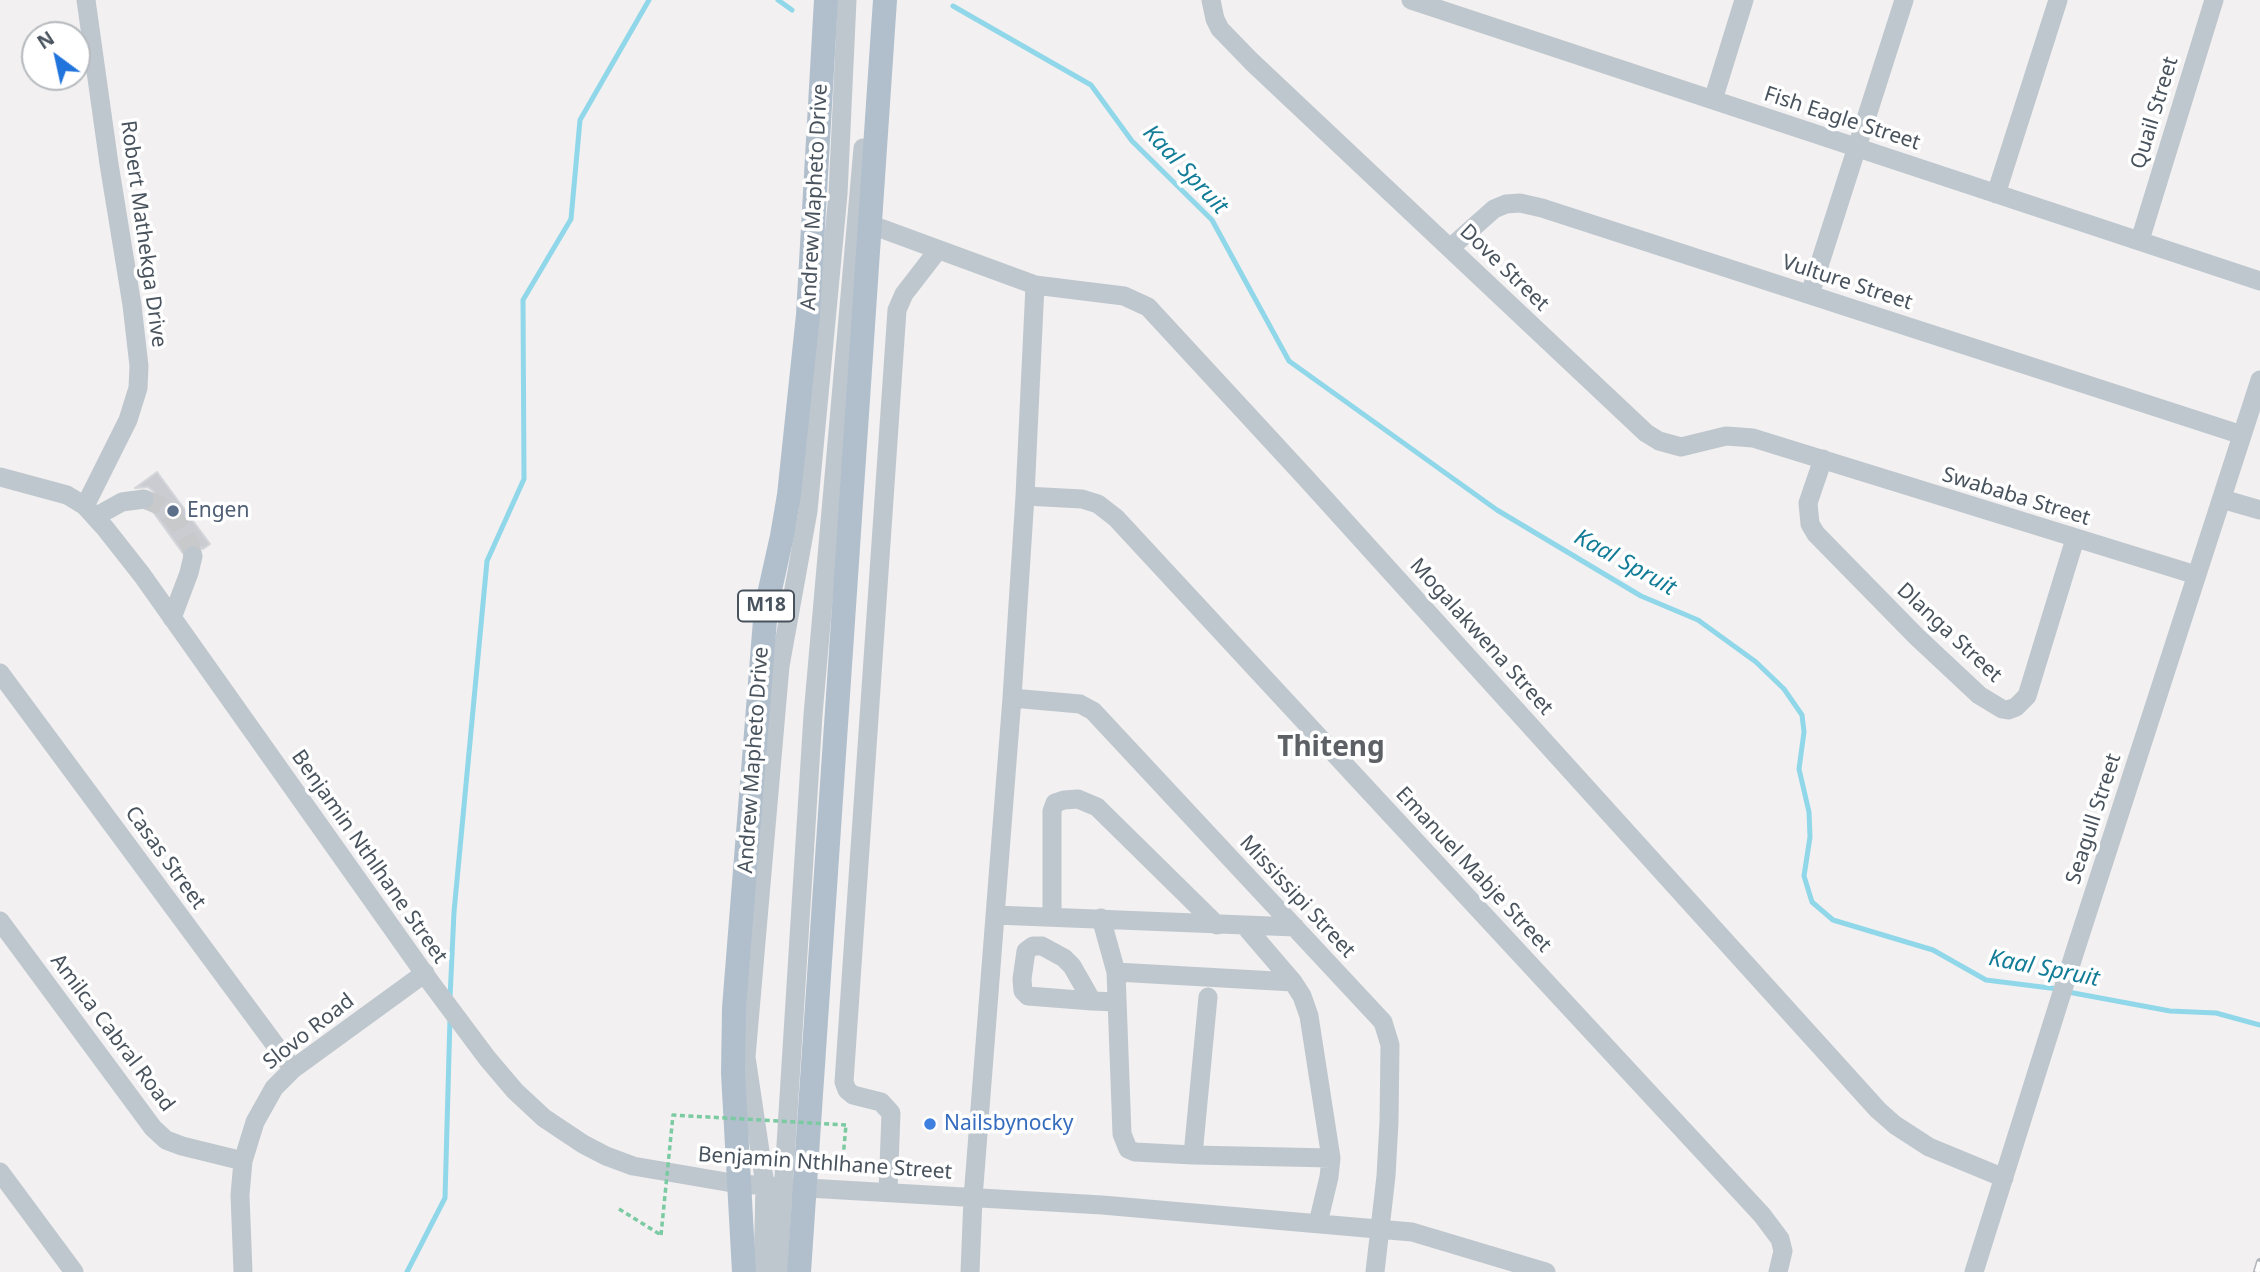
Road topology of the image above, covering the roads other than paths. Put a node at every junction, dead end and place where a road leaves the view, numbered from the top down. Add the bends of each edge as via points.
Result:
1 (86, 0) edge
2 (826, 0) edge
3 (847, 0) edge
4 (875, 0) edge
5 (885, 0) edge
6 (1211, 0) edge
7 (1410, 0) edge
8 (1744, 0) edge
9 (1904, 0) edge
10 (2058, 0) edge
11 (2214, 0) edge
12 (835, 33) junction
13 (877, 38) junction
14 (1713, 100) junction
15 (1857, 147) junction
16 (1996, 194) junction
17 (869, 224) junction
18 (2140, 240) junction
19 (1450, 248) junction
20 (938, 250) junction
21 (2260, 281) edge
22 (1035, 285) junction
23 (1810, 294) junction
24 (2260, 380) edge
25 (2242, 435) junction
26 (1823, 459) junction
27 (0, 477) edge
28 (1025, 496) junction
29 (144, 499) tunnel mouth
30 (2222, 499) junction
31 (2260, 510) edge
32 (90, 512) junction
33 (2075, 539) junction
34 (193, 556) tunnel mouth
35 (2196, 575) junction
36 (172, 618) junction
37 (0, 673) edge
38 (1012, 698) junction
39 (995, 915) junction
40 (1052, 917) junction
41 (1101, 918) junction
42 (0, 921) edge
43 (1217, 925) junction
44 (1245, 926) junction
45 (1295, 927) junction
46 (1116, 972) junction
47 (428, 978) junction
48 (1293, 982) junction
49 (1208, 997) dead end
50 (1092, 1001) dead end
51 (1117, 1002) junction
52 (293, 1069) junction
53 (1193, 1155) junction
54 (1331, 1158) junction
55 (243, 1161) junction
56 (0, 1172) edge
57 (2004, 1178) junction
58 (738, 1184) junction
59 (785, 1187) junction
60 (888, 1192) junction
61 (973, 1198) junction
62 (1318, 1223) junction
63 (1379, 1228) junction
64 (74, 1272) edge
65 (243, 1272) edge
66 (744, 1272) edge
67 (764, 1272) edge
68 (778, 1272) edge
69 (799, 1272) edge
70 (970, 1272) edge
71 (1374, 1272) edge
72 (1546, 1272) edge
73 (1778, 1272) edge
74 (1975, 1272) edge

1 - 32 street, Robert Mathekga Drive via 139,366 128,420
2 - 12 main road, Andrew Mapheto Drive / M18
3 - 12 street
4 - 13 street
5 - 13 main road
6 - 19 street, Dove Street via 1214,19 1230,41
7 - 14 street, Fish Eagle Street
8 - 14 street
9 - 15 street
10 - 16 street
11 - 18 street, Quail Street
12 - 58 main road, Andrew Mapheto Drive / M18 via 789,495 766,608 734,1008
12 - 59 street via 838,194 808,511 780,666 746,1057
13 - 17 main road
13 - 59 street via 813,715
14 - 15 street, Fish Eagle Street
15 - 16 street, Fish Eagle Street
15 - 23 street
16 - 18 street, Fish Eagle Street
17 - 20 street, Mogalakwena Street
17 - 59 main road
18 - 21 street, Fish Eagle Street
19 - 23 street, Vulture Street via 1494,208 1520,203
19 - 26 street, Dove Street via 1633,422 1659,441 1681,447 1738,435
20 - 22 street, Mogalakwena Street
20 - 60 street via 897,310 844,1082 853,1095 881,1102 891,1113
22 - 28 street
22 - 57 street, Mogalakwena Street via 1124,296 1156,314 1878,1110 1929,1147
23 - 25 street, Vulture Street
24 - 25 street, Seagull Street
25 - 30 street, Seagull Street
26 - 33 street, Swababa Street
26 - 33 street, Dlanga Street via 1808,503 1816,534 1979,695 2002,709 2016,707 2027,696
27 - 32 street, Benjamin Nthlhane Street via 67,495
28 - 38 street
28 - 73 street, Emanuel Mabje Street via 1091,501 1116,517 1762,1215 1780,1238 1783,1251
29 - 32 street
30 - 31 street
30 - 35 street, Seagull Street
32 - 36 street, Benjamin Nthlhane Street
33 - 35 street, Swababa Street
34 - 36 street
35 - 57 street, Seagull Street
36 - 47 street, Benjamin Nthlhane Street
37 - 52 street, Casas Street
38 - 39 street
38 - 45 street, Mississipi Street via 1080,704 1093,711
39 - 40 street
39 - 61 street
40 - 41 street
40 - 43 street via 1052,811 1055,803 1078,799 1097,807
41 - 43 street
41 - 46 street
42 - 55 street, Amilca Cabral Road via 153,1128 182,1146
43 - 44 street
44 - 45 street
44 - 48 street
45 - 63 street, Mississipi Street via 1376,1014 1387,1032 1391,1054 1389,1122
46 - 48 street
46 - 51 street
47 - 52 street, Slovo Road
47 - 58 street, Benjamin Nthlhane Street via 515,1091 583,1144 633,1166
48 - 54 street via 1309,1016
49 - 53 street
50 - 51 street
51 - 53 street via 1123,1143 1135,1152
52 - 55 street, Slovo Road via 274,1088 254,1122
53 - 54 street
54 - 62 street
55 - 65 street, Slovo Road
56 - 64 street
57 - 74 street, Seagull Street
58 - 59 street, Benjamin Nthlhane Street
58 - 66 main road, Andrew Mapheto Drive / M18
59 - 60 street, Benjamin Nthlhane Street
59 - 67 street
59 - 68 street
59 - 69 main road
60 - 61 street, Benjamin Nthlhane Street
61 - 62 street, Benjamin Nthlhane Street
61 - 70 street
62 - 63 street, Benjamin Nthlhane Street
63 - 71 street, Mississipi Street
63 - 72 street, Benjamin Nthlhane Street via 1412,1232

